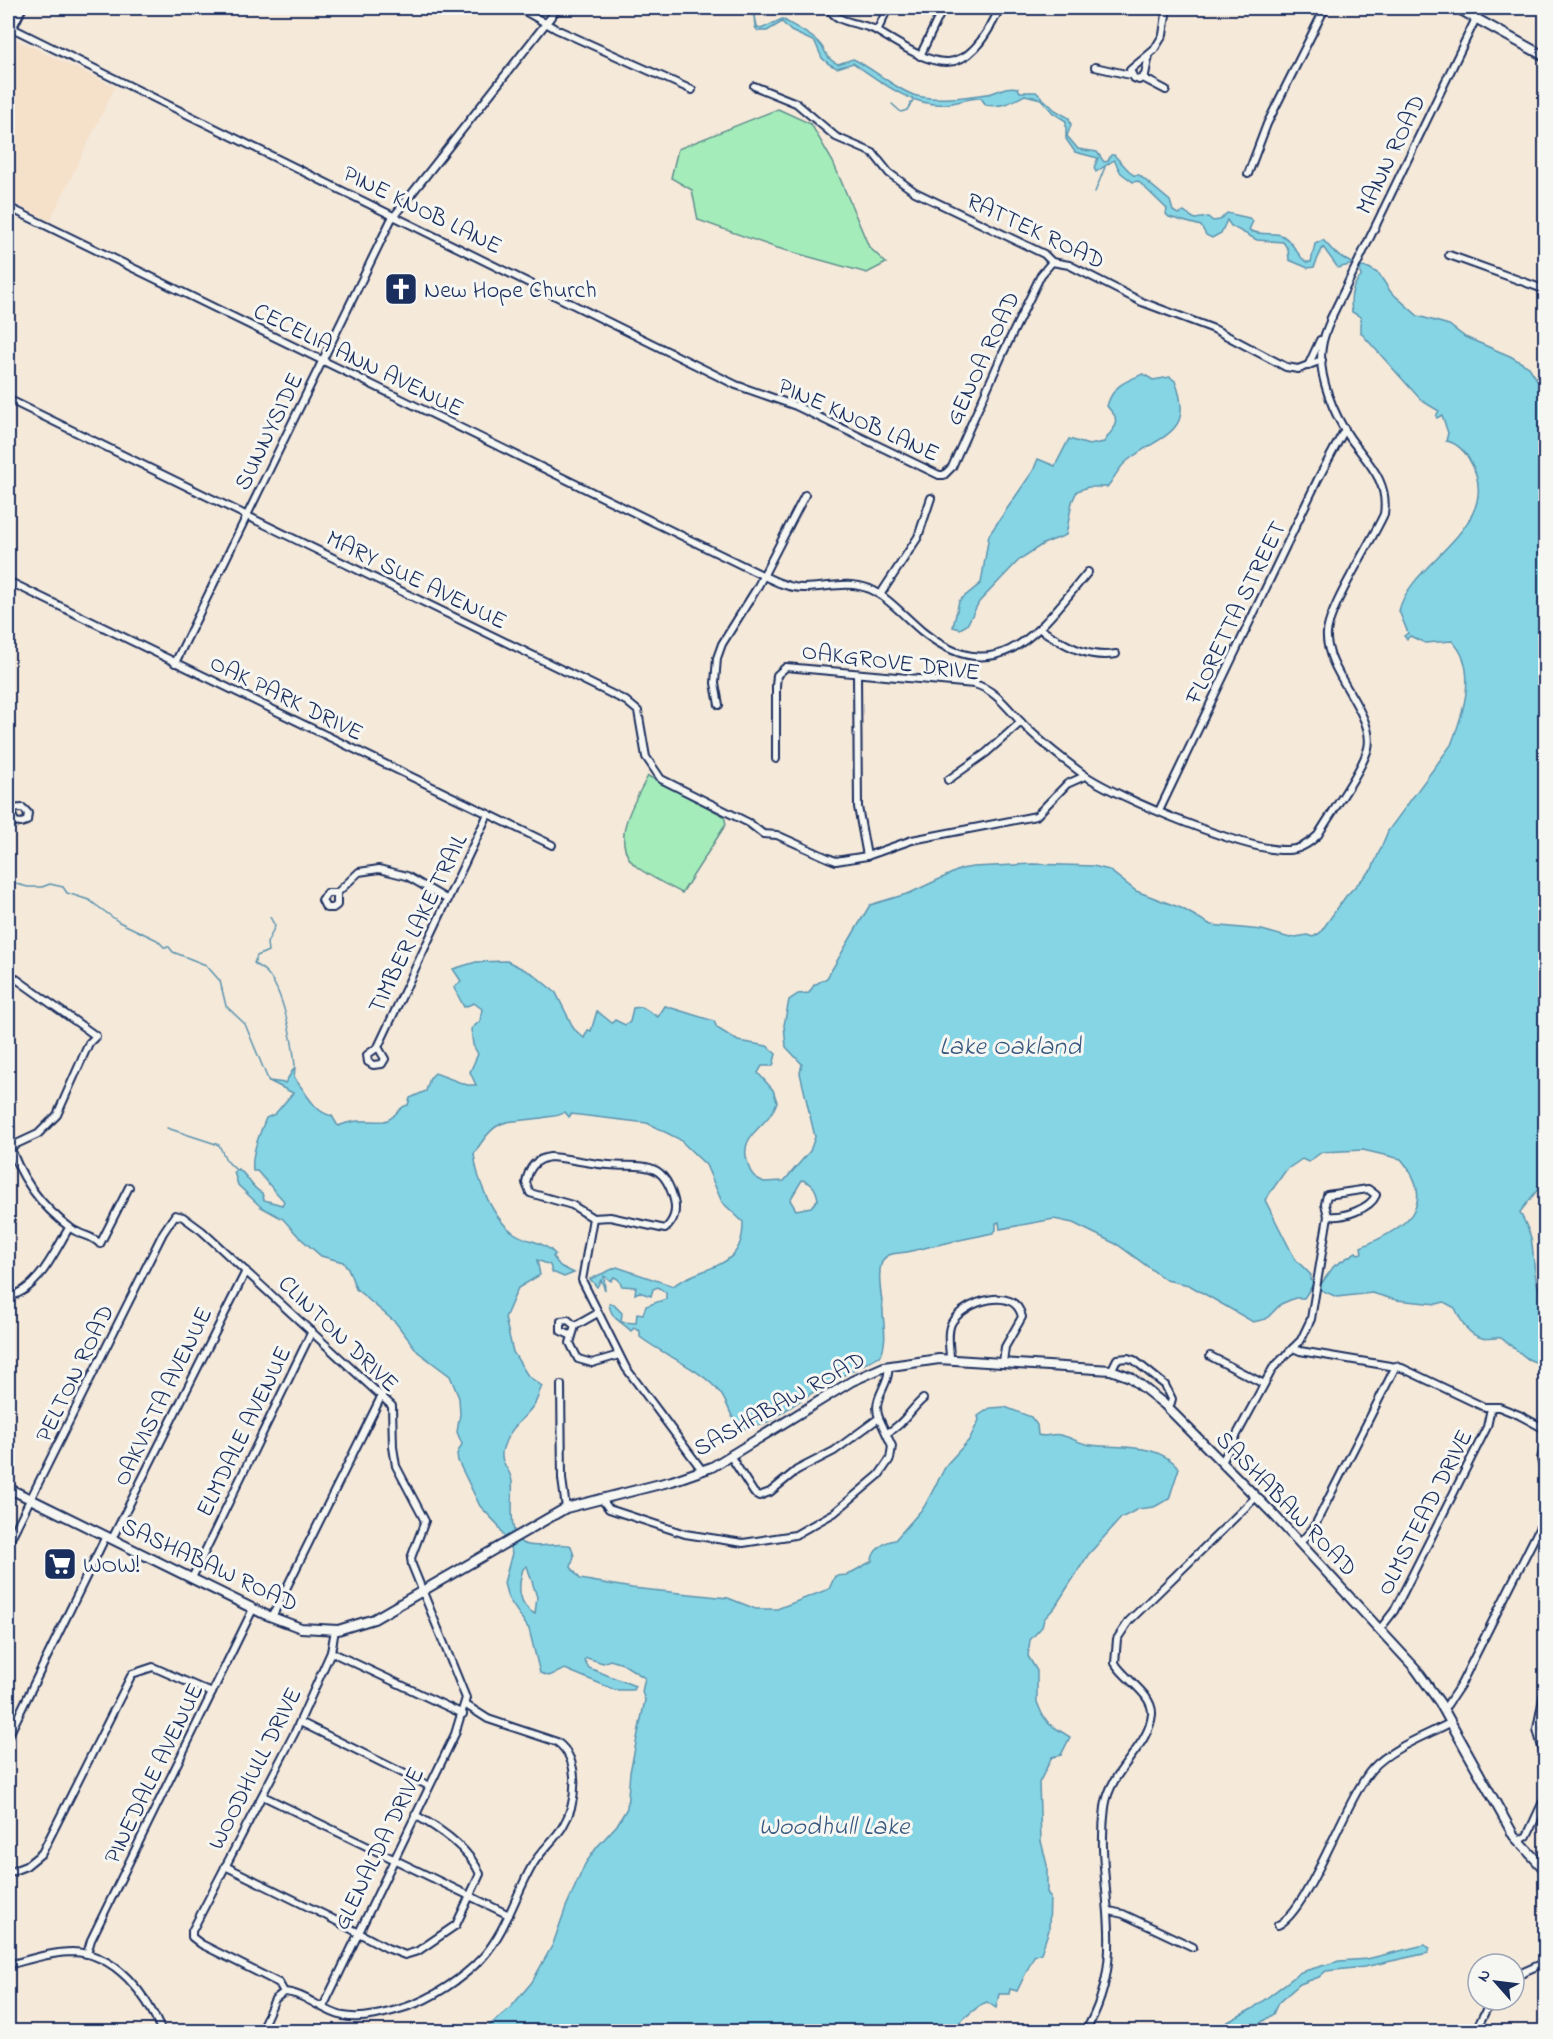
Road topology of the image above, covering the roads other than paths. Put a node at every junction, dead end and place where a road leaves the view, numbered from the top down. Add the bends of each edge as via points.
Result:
1 (21, 8) edge
2 (519, 8) edge
3 (558, 8) edge
4 (829, 8) edge
5 (888, 8) edge
6 (943, 8) edge
7 (1000, 8) edge
8 (1167, 8) edge
9 (1325, 8) edge
10 (1457, 8) edge
11 (1481, 8) edge
12 (1476, 17) junction
13 (546, 24) junction
14 (9, 30) edge
15 (877, 31) junction
16 (1149, 55) junction
17 (920, 56) junction
18 (1545, 57) edge
19 (1095, 67) dead end
20 (1130, 75) junction
21 (1143, 78) junction
22 (754, 86) dead end
23 (692, 90) dead end
24 (1166, 90) dead end
25 (1248, 174) dead end
26 (8, 207) edge
27 (394, 215) junction
28 (1449, 255) dead end
29 (1052, 262) junction
30 (1545, 290) edge
31 (1332, 317) junction
32 (1322, 360) junction
33 (322, 361) junction
34 (1308, 366) junction
35 (8, 399) edge
36 (1345, 429) junction
37 (949, 472) joint
38 (805, 495) dead end
39 (931, 498) dead end
40 (247, 516) junction
41 (1088, 572) dead end
42 (764, 576) junction
43 (8, 580) edge
44 (880, 595) junction
45 (1040, 629) junction
46 (1116, 654) dead end
47 (175, 663) junction
48 (857, 674) junction
49 (719, 705) dead end
50 (1021, 722) junction
51 (776, 759) dead end
52 (1085, 776) junction
53 (948, 780) dead end
54 (1160, 811) junction
55 (488, 814) junction
56 (1310, 843) joint
57 (552, 845) dead end
58 (867, 856) junction
59 (337, 893) dead end
60 (448, 900) junction
61 (8, 973) edge
62 (378, 1047) dead end
63 (8, 1139) edge
64 (10, 1147) junction
65 (129, 1187) dead end
66 (1328, 1216) junction
67 (172, 1217) joint
68 (593, 1218) junction
69 (69, 1228) junction
70 (246, 1270) junction
71 (8, 1297) edge
72 (598, 1312) junction
73 (575, 1326) junction
74 (312, 1331) junction
75 (570, 1335) junction
76 (1293, 1348) junction
77 (619, 1355) junction
78 (1210, 1356) dead end
79 (950, 1359) junction
80 (1003, 1362) junction
81 (888, 1366) junction
82 (1396, 1366) junction
83 (1112, 1371) junction
84 (1264, 1384) junction
85 (561, 1385) dead end
86 (382, 1395) junction
87 (923, 1399) dead end
88 (1491, 1408) junction
89 (1169, 1409) junction
90 (879, 1418) junction
91 (887, 1433) junction
92 (1545, 1436) edge
93 (731, 1456) junction
94 (1222, 1462) junction
95 (702, 1470) junction
96 (1545, 1482) edge
97 (8, 1488) edge
98 (1256, 1497) junction
99 (601, 1498) junction
100 (30, 1499) junction
101 (566, 1508) junction
102 (1544, 1520) edge
103 (109, 1538) junction
104 (1300, 1543) junction
105 (8, 1544) edge
106 (192, 1578) junction
107 (424, 1590) junction
108 (253, 1609) junction
109 (272, 1617) junction
110 (1380, 1629) junction
111 (335, 1630) junction
112 (331, 1652) junction
113 (1545, 1683) edge
114 (212, 1693) junction
115 (466, 1706) junction
116 (1442, 1707) junction
117 (463, 1714) junction
118 (300, 1722) junction
119 (1450, 1723) junction
120 (8, 1737) edge
121 (1545, 1763) edge
122 (429, 1786) junction
123 (1545, 1795) edge
124 (263, 1796) junction
125 (415, 1815) junction
126 (1519, 1841) junction
127 (394, 1858) junction
128 (225, 1866) junction
129 (1545, 1871) edge
130 (8, 1873) edge
131 (470, 1896) junction
132 (1110, 1911) junction
133 (509, 1915) junction
134 (1278, 1925) dead end
135 (357, 1932) junction
136 (1193, 1947) dead end
137 (87, 1954) junction
138 (1545, 1962) edge
139 (8, 1965) edge
140 (1526, 1971) edge
141 (284, 1992) junction
142 (323, 2007) junction
143 (1485, 2012) edge
144 (162, 2031) edge
145 (260, 2031) edge
146 (1085, 2031) edge
147 (1475, 2031) edge

1 - 14 main road
2 - 13 street
3 - 13 street, SUNNYSIDE
4 - 15 street via 844,20
5 - 15 street
6 - 17 street
7 - 17 street via 980,45 968,54 956,61 938,62
8 - 16 street via 1163,35
9 - 25 street via 1267,124
10 - 12 street
11 - 12 street, MANN ROAD
12 - 18 street
12 - 31 street, MANN ROAD
13 - 23 street
13 - 27 street, SUNNYSIDE
14 - 27 street, PINE KNOB LANE
15 - 17 street
16 - 20 street via 1133,65
16 - 21 street
19 - 20 street
20 - 21 street via 1138,80
21 - 24 street
22 - 29 street, RATTEK ROAD via 796,103 836,137 873,153 889,173 915,192 1024,244
26 - 33 street, CECELIA ANN AVENUE
27 - 33 street, SUNNYSIDE
27 - 37 street, PINE KNOB LANE via 736,385 796,406 934,474
28 - 30 street
29 - 34 street, RATTEK ROAD via 1082,270 1142,302 1214,329 1286,367
29 - 37 street, GENOA ROAD via 1041,275
31 - 32 street, MANN ROAD via 1322,345
31 - 34 street, MANN ROAD
32 - 34 street, RATTEK ROAD
32 - 36 street, MANN ROAD via 1327,386
33 - 40 street, SUNNYSIDE
33 - 42 street, CECELIA ANN AVENUE
35 - 40 street, MARY SUE AVENUE
36 - 54 street, FLORETTA STREET
36 - 56 street, MANN ROAD via 1376,471 1386,501 1384,514 1338,603 1327,633 1334,661 1366,728 1368,746
38 - 42 street
39 - 44 street via 918,537
40 - 47 street, SUNNYSIDE
40 - 58 street, MARY SUE AVENUE via 626,701 638,711 646,757 661,779 749,823 763,834 777,835 836,861
41 - 45 street
42 - 44 street, CECELIA ANN AVENUE via 803,588 847,583
42 - 49 street via 717,658 715,684
43 - 47 street, OAK PARK DRIVE
44 - 45 street via 924,633 959,655 1002,652 1022,644
45 - 46 street via 1064,645 1100,657
47 - 55 street, OAK PARK DRIVE
48 - 50 street, OAKGROVE DRIVE via 981,686
48 - 51 street, OAKGROVE DRIVE via 797,666 781,670 776,686
48 - 58 street via 858,807
50 - 52 street, OAKGROVE DRIVE
50 - 53 street
52 - 54 street, OAKGROVE DRIVE
52 - 58 street, MARY SUE AVENUE via 1067,784 1036,816 912,840
54 - 56 street, OAKGROVE DRIVE via 1233,841 1272,850
55 - 57 street, OAK PARK DRIVE
55 - 60 street, TIMBER LAKE TRAIL
59 - 60 street via 359,872 379,869 407,876
60 - 62 street, TIMBER LAKE TRAIL
61 - 64 street via 96,1036 89,1043 57,1115 38,1134
63 - 64 street
64 - 69 street via 32,1192
65 - 69 street via 100,1244 94,1237
66 - 66 street via 1363,1208 1376,1195 1368,1189 1333,1192 1326,1198
66 - 76 street via 1311,1319
67 - 70 street, CLINTON DRIVE via 179,1215 189,1220
67 - 100 street, PELTON ROAD
68 - 68 street via 610,1217 665,1229 673,1221 674,1200 666,1180 642,1164 610,1166 549,1157 530,1168 525,1183 530,1194 572,1205
68 - 72 street via 582,1280
69 - 71 street via 42,1272 29,1286
70 - 74 street, CLINTON DRIVE
70 - 103 street, OAKVISTA AVENUE
72 - 73 street
72 - 77 street
73 - 75 street
73 - 75 street via 568,1320 561,1321 561,1331
74 - 86 street, CLINTON DRIVE
74 - 106 street, ELMDALE AVENUE
75 - 77 street via 578,1359 592,1363
76 - 82 street
76 - 84 street via 1273,1368
77 - 95 street
78 - 84 street
79 - 80 street, SASHABAW ROAD
79 - 80 street via 949,1330 956,1316 977,1304 1001,1299 1011,1302 1022,1317 1005,1347
79 - 81 street, SASHABAW ROAD
80 - 83 street, SASHABAW ROAD
81 - 90 street via 889,1374 876,1401
81 - 93 street, SASHABAW ROAD via 852,1381
82 - 88 street
82 - 104 street via 1314,1527
83 - 89 street, SASHABAW ROAD via 1138,1382
83 - 89 street via 1117,1359 1134,1360 1165,1385 1172,1399
84 - 94 street
85 - 101 street
86 - 107 street, CLINTON DRIVE via 392,1406 396,1466 425,1521 411,1557
86 - 109 street
87 - 91 street via 898,1428
88 - 92 street via 1519,1415 1543,1428
88 - 110 street, OLMSTEAD DRIVE via 1487,1427 1434,1533 1394,1611
89 - 94 street, SASHABAW ROAD
90 - 91 street
90 - 93 street via 764,1495 754,1493
91 - 99 street via 892,1452 879,1475 834,1513 779,1540 743,1543 685,1534 609,1509
92 - 96 street via 1541,1459
93 - 95 street, SASHABAW ROAD
94 - 98 street, SASHABAW ROAD
95 - 99 street, SASHABAW ROAD
97 - 100 street, SASHABAW ROAD
98 - 104 street, SASHABAW ROAD
98 - 132 street via 1145,1604 1117,1639 1115,1664 1148,1699 1152,1715 1140,1742 1114,1777 1105,1806
99 - 101 street, SASHABAW ROAD
100 - 103 street, SASHABAW ROAD
100 - 105 street, PELTON ROAD
101 - 107 street, SASHABAW ROAD
102 - 116 street via 1461,1684
103 - 106 street, SASHABAW ROAD
103 - 120 street, OAKVISTA AVENUE
104 - 110 street, SASHABAW ROAD
106 - 108 street, SASHABAW ROAD
107 - 111 street, SASHABAW ROAD via 374,1619
107 - 115 street, CLINTON DRIVE via 462,1685
108 - 109 street, SASHABAW ROAD
108 - 114 street, PINEDALE AVENUE
109 - 111 street, SASHABAW ROAD via 301,1628
110 - 116 street, SASHABAW ROAD via 1415,1668
111 - 112 street, WOODHULL DRIVE
112 - 117 street
112 - 118 street, WOODHULL DRIVE
113 - 121 street via 1538,1728
114 - 130 street via 153,1667 132,1674 42,1853 26,1866
114 - 137 street, PINEDALE AVENUE
115 - 117 street, GLENALDA DRIVE
115 - 133 street via 488,1719 557,1742 571,1759 573,1789 563,1826 533,1864
116 - 119 street, SASHABAW ROAD
117 - 122 street, GLENALDA DRIVE
118 - 122 street
118 - 124 street, WOODHULL DRIVE
119 - 126 street, SASHABAW ROAD
119 - 134 street via 1387,1756 1371,1770 1304,1897
122 - 125 street, GLENALDA DRIVE
123 - 126 street via 1527,1836
124 - 127 street
124 - 128 street, WOODHULL DRIVE
125 - 127 street, GLENALDA DRIVE
125 - 131 street via 431,1824 476,1866 480,1874
126 - 129 street, SASHABAW ROAD
127 - 131 street
127 - 135 street, GLENALDA DRIVE
128 - 135 street
128 - 141 street, WOODHULL DRIVE via 192,1927 192,1937 279,1983
131 - 133 street
131 - 135 street via 456,1925 405,1955
132 - 136 street
132 - 146 street via 1110,1955 1105,1982
133 - 142 street via 493,1944 466,1972 408,2007 357,2017 342,2016
135 - 142 street, GLENALDA DRIVE
137 - 139 street via 64,1953
137 - 144 street via 109,1963 130,1980 153,2011
138 - 140 street
141 - 142 street
141 - 145 street via 275,1999
143 - 147 street

